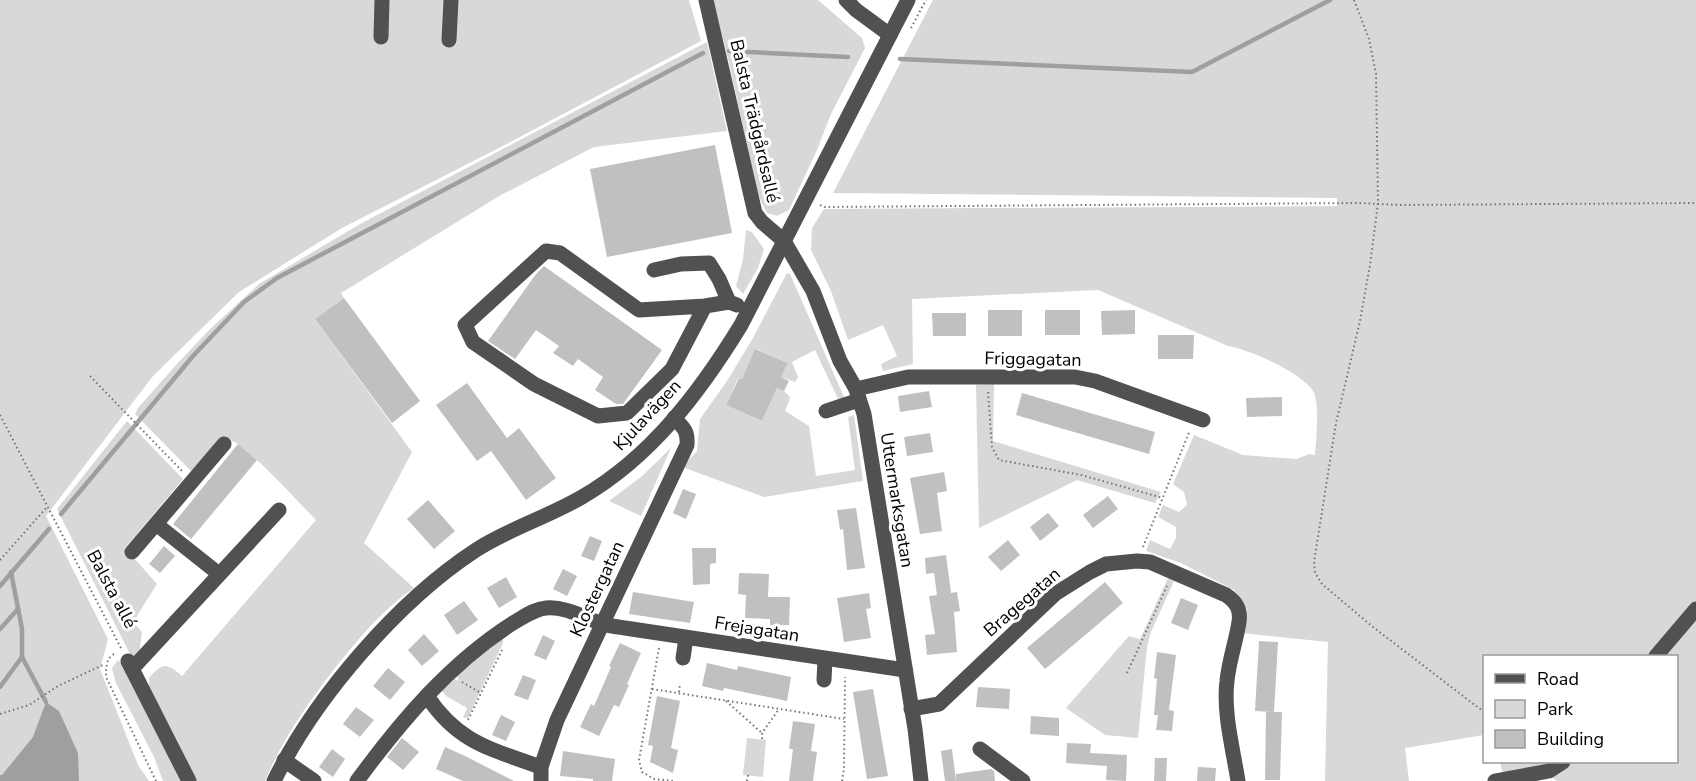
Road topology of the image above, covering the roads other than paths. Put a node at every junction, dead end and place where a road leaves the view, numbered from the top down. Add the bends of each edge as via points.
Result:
1 (382, 0) edge
2 (451, 0) edge
3 (706, 0) edge
4 (846, 0) edge
5 (908, 0) edge
6 (890, 36) junction
7 (381, 37) dead end
8 (449, 40) dead end
9 (784, 241) junction
10 (654, 270) dead end
11 (729, 302) junction
12 (705, 306) junction
13 (748, 310) junction
14 (857, 394) junction
15 (826, 411) dead end
16 (674, 418) junction
17 (1199, 419) road end
18 (224, 444) dead end
19 (279, 510) dead end
20 (156, 524) junction
21 (132, 552) dead end
22 (219, 574) junction
23 (1696, 609) edge
24 (603, 624) junction
25 (686, 638) junction
26 (1658, 655) edge
27 (683, 658) dead end
28 (825, 659) junction
29 (905, 670) junction
30 (824, 680) dead end
31 (427, 696) junction
32 (912, 709) junction
33 (980, 749) dead end
34 (284, 760) junction
35 (1561, 763) edge
36 (542, 774) edge
37 (189, 781) edge
38 (274, 781) edge
39 (314, 781) edge
40 (357, 781) edge
41 (921, 781) edge
42 (1023, 781) edge
43 (1238, 781) edge
44 (1495, 781) edge

1 - 7 street
2 - 8 street
3 - 9 street, Balsta Trädgårdsallé via 755,213
4 - 6 street
5 - 6 street, Kjulavägen
6 - 9 street, Kjulavägen
9 - 13 street, Kjulavägen
9 - 14 street, Uttermarksgatan via 813,291
10 - 11 street via 709,263
11 - 12 street
11 - 13 street
12 - 12 street via 639,310 560,253 546,251 465,325 473,342 534,384 598,416 627,413 672,369
13 - 16 street, Kjulavägen via 718,363
14 - 15 street, Friggagatan
14 - 17 street, Friggagatan via 908,377 1084,378
14 - 29 street, Uttermarksgatan via 864,414
16 - 24 street, Klostergatan via 685,429 687,445
16 - 34 street, Kjulavägen via 621,471 583,496 477,549 399,612 327,696
18 - 20 street
19 - 22 street
20 - 21 street
20 - 22 street
22 - 37 street via 127,660
23 - 26 street
24 - 25 street, Frejagatan
24 - 31 street, Frejagatan via 560,609 535,610 475,650
24 - 36 street, Klostergatan via 557,720
25 - 27 street
25 - 28 street, Frejagatan
28 - 29 street, Frejagatan
28 - 30 street
29 - 32 street, Uttermarksgatan
31 - 36 street via 462,734
31 - 40 street, Frejagatan
32 - 41 street, Uttermarksgatan
32 - 43 street, Bragegatan via 939,704 1064,588 1106,564 1150,562 1226,595 1239,610 1226,683
33 - 42 street
34 - 38 street, Kjulavägen
34 - 39 street
35 - 44 street via 1549,771

